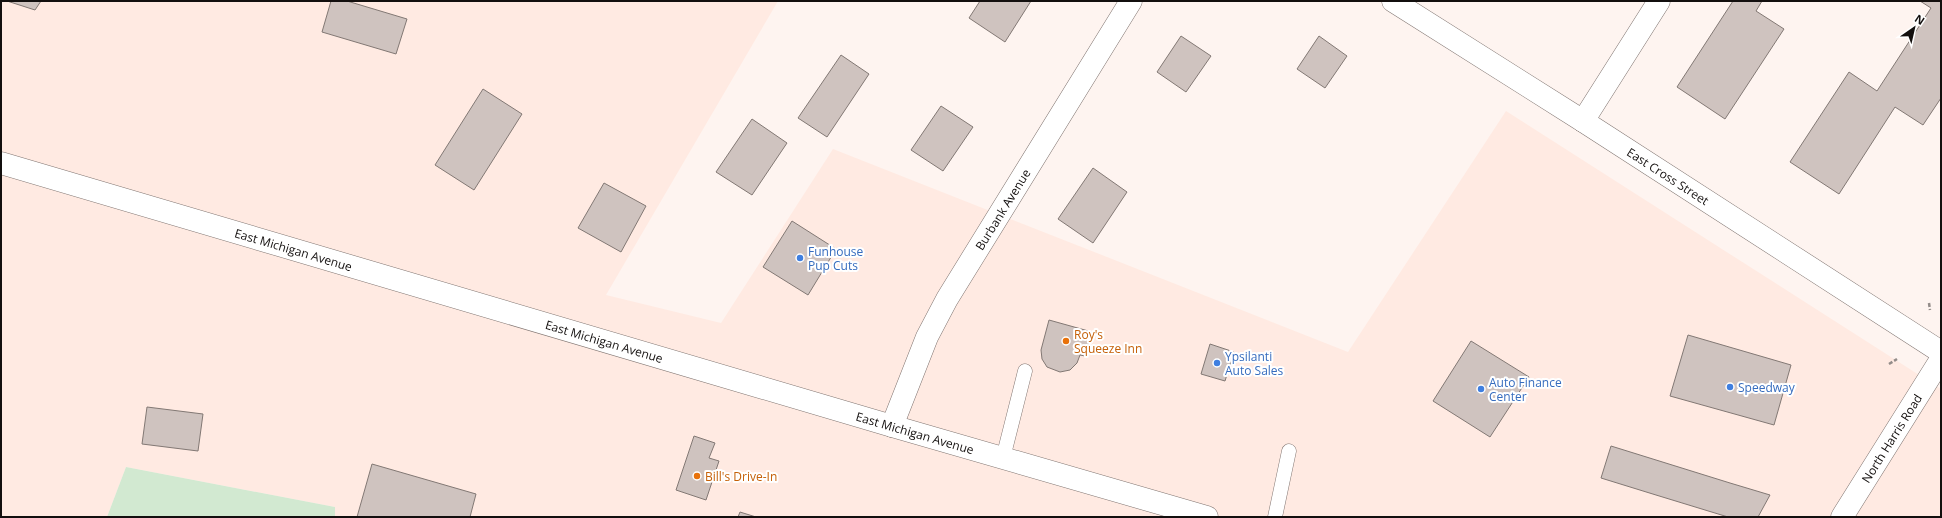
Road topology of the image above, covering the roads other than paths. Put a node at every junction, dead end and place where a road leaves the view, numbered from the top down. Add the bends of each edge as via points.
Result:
1 (1131, 1) edge
2 (1393, 1) edge
3 (1659, 1) edge
4 (1583, 121) junction
5 (1, 162) edge
6 (1941, 352) edge
7 (1941, 359) edge
8 (1024, 371) dead end
9 (892, 426) junction
10 (1289, 451) dead end
11 (1003, 458) junction
12 (1169, 512) edge
13 (1207, 517) edge
14 (1275, 517) edge
15 (1842, 517) edge

1 - 9 street, Burbank Avenue via 947,299 928,337
2 - 4 street, East Cross Street
3 - 4 street
4 - 6 street, East Cross Street
5 - 9 street, East Michigan Avenue
7 - 15 street, North Harris Road
8 - 11 lane
9 - 11 street, East Michigan Avenue
10 - 14 lane
11 - 12 street, East Michigan Avenue
12 - 13 street, East Michigan Avenue

